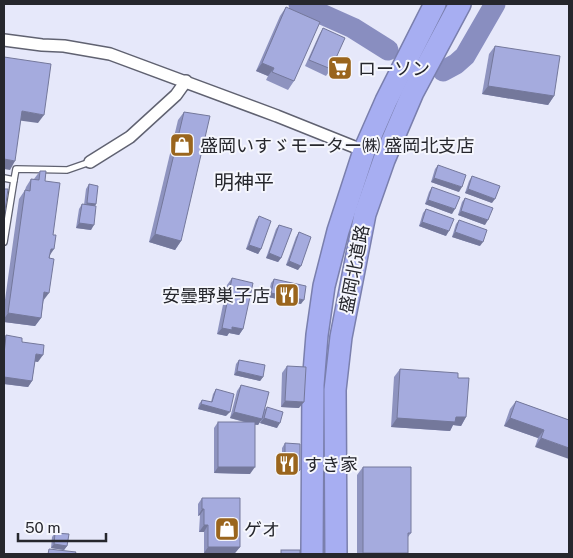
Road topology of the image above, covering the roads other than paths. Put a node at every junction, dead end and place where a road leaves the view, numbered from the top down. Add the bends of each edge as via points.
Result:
1 (435, 4) edge
2 (460, 4) edge
3 (4, 40) edge
4 (186, 81) junction
5 (364, 151) junction
6 (384, 160) junction
7 (90, 162) joint
8 (4, 178) edge
9 (14, 180) junction
10 (4, 242) edge
11 (312, 554) edge
12 (336, 554) edge

1 - 5 highway, 盛岡北道路
2 - 6 highway, 盛岡北道路 via 413,92
3 - 4 street via 110,54
4 - 5 street
4 - 7 street via 176,95 130,137
5 - 6 street
5 - 11 highway, 盛岡北道路 via 338,231 324,286 317,335 313,385
6 - 12 highway, 盛岡北道路 via 364,214 340,337 335,390
7 - 9 lane via 68,170 16,168
8 - 9 lane
9 - 10 lane

